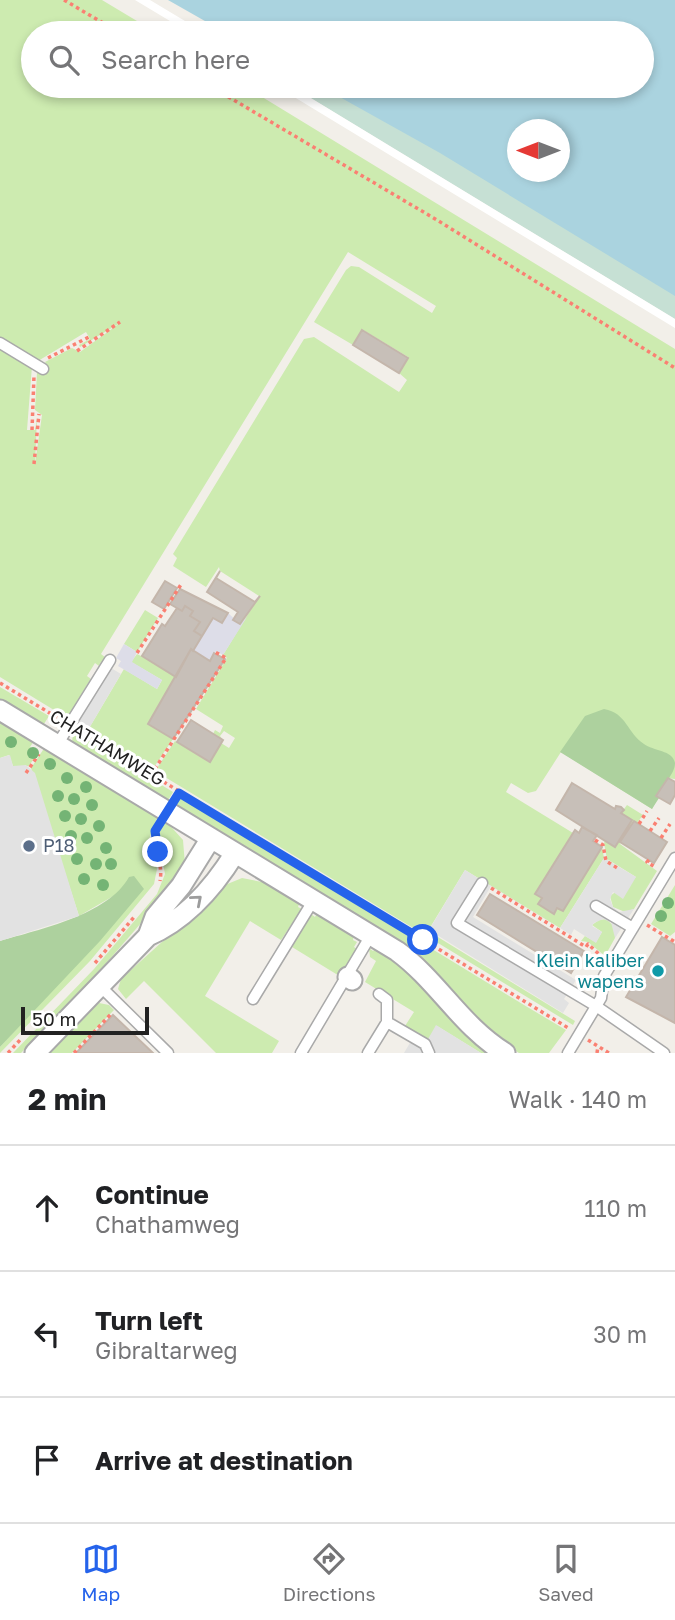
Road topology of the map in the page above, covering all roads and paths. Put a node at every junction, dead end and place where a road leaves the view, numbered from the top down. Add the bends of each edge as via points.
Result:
1 (64, 0) edge
2 (100, 21) edge
3 (230, 98) edge
4 (120, 322) dead end
5 (0, 343) edge
6 (74, 344) dead end
7 (43, 369) dead end
8 (675, 369) edge
9 (33, 414) dead end
10 (34, 464) dead end
11 (182, 583) dead end
12 (215, 652) dead end
13 (137, 653) dead end
14 (110, 660) dead end
15 (0, 683) edge
16 (0, 710) edge
17 (69, 725) junction
18 (53, 743) junction
19 (26, 773) dead end
20 (151, 775) junction
21 (179, 793) junction
22 (647, 811) dead end
23 (167, 812) junction
24 (659, 818) dead end
25 (639, 824) dead end
26 (670, 824) dead end
27 (650, 831) dead end
28 (211, 838) junction
29 (661, 838) dead end
30 (595, 840) dead end
31 (235, 853) junction
32 (675, 858) edge
33 (620, 869) dead end
34 (482, 883) joint
35 (157, 889) dead end
36 (313, 901) junction
37 (143, 906) dead end
38 (596, 906) dead end
39 (635, 923) junction
40 (371, 935) junction
41 (148, 936) junction
42 (675, 942) edge
43 (612, 962) junction
44 (95, 977) junction
45 (379, 995) dead end
46 (253, 999) dead end
47 (120, 1005) junction
48 (596, 1006) junction
49 (387, 1022) junction
50 (26, 1034) dead end
51 (579, 1035) junction
52 (598, 1046) junction
53 (658, 1051) edge
54 (8, 1053) edge
55 (35, 1053) edge
56 (74, 1053) edge
57 (168, 1053) edge
58 (301, 1053) edge
59 (368, 1053) edge
60 (429, 1053) edge
61 (505, 1053) edge
62 (568, 1053) edge
63 (597, 1053) edge
64 (609, 1053) edge

1 - 2 path
3 - 8 path
4 - 6 path via 78,351
5 - 7 lane
9 - 10 path via 41,414
11 - 13 path
12 - 20 path via 226,659
14 - 17 lane
15 - 17 path, CHATHAMWEG
16 - 18 street, CHATHAMWEG
17 - 18 lane
17 - 20 path, CHATHAMWEG
18 - 19 path
18 - 23 street, CHATHAMWEG
20 - 21 path, CHATHAMWEG
21 - 23 path
21 - 51 path, CHATHAMWEG
22 - 25 path
23 - 28 street, CHATHAMWEG
23 - 35 path via 154,835 162,864
24 - 27 path
26 - 29 path
28 - 31 street, CHATHAMWEG
28 - 41 street via 155,917
30 - 33 path via 603,845 606,861
31 - 36 street, CHATHAMWEG
41 -> 31 street via 165,928 209,890
32 - 39 lane
34 - 43 path
34 - 48 lane via 457,923
36 - 40 street, CHATHAMWEG
36 - 46 lane
37 - 44 path
38 - 39 lane
39 - 42 path
39 - 43 lane
40 - 58 lane via 350,979
40 - 61 street, CHATHAMWEG via 408,960 460,1017
41 - 44 street
43 - 48 lane
44 - 47 lane
44 - 55 street
45 - 49 lane via 387,1000
47 - 56 path
47 - 57 lane
48 - 51 lane
48 - 53 lane
49 - 59 lane
49 - 60 lane via 425,1044
50 - 54 path
51 - 52 path, CHATHAMWEG
51 - 62 lane
52 - 63 path
52 - 64 path, CHATHAMWEG

